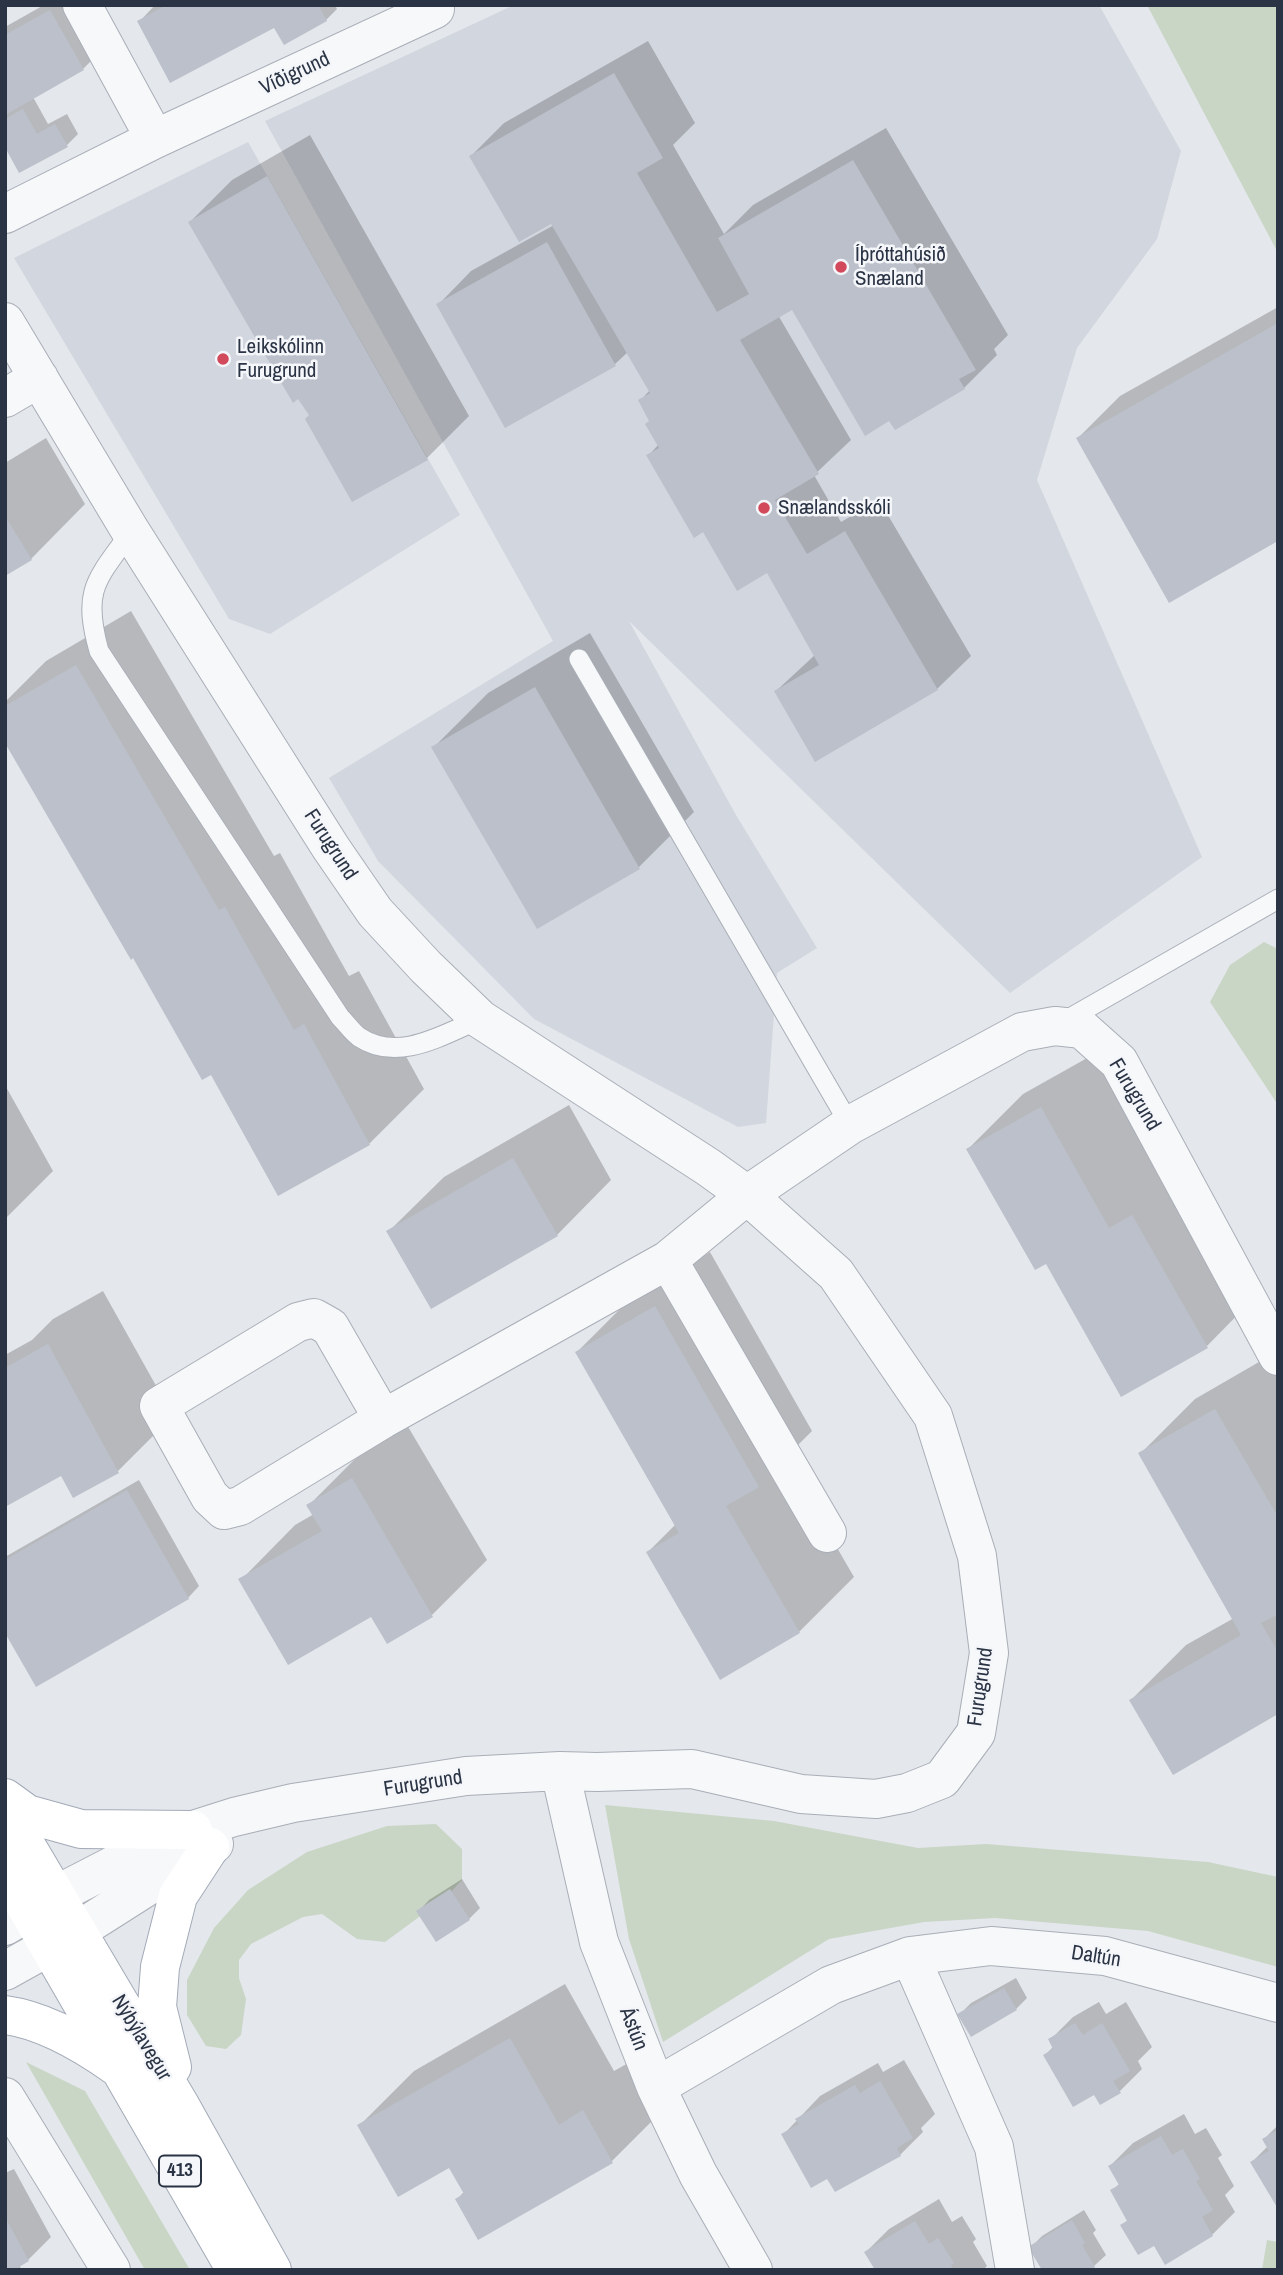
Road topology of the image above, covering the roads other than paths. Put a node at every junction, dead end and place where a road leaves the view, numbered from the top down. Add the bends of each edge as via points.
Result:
1 (82, 5) edge
2 (437, 7) edge
3 (155, 139) junction
4 (5, 214) edge
5 (5, 322) edge
6 (39, 378) junction
7 (5, 398) edge
8 (131, 533) junction
9 (579, 659) dead end
10 (1278, 899) edge
11 (480, 1019) junction
12 (1055, 1027) junction
13 (850, 1125) junction
14 (747, 1195) junction
15 (668, 1260) junction
16 (1278, 1356) edge
17 (383, 1419) junction
18 (827, 1533) dead end
19 (559, 1771) junction
20 (5, 1798) edge
21 (5, 1810) edge
22 (201, 1838) junction
23 (5, 1870) edge
24 (30, 1910) edge
25 (64, 1939) junction
26 (910, 1956) junction
27 (5, 1970) edge
28 (1278, 2003) edge
29 (5, 2015) edge
30 (123, 2072) junction
31 (656, 2087) junction
32 (5, 2097) edge
33 (181, 2107) junction
34 (111, 2270) edge
35 (236, 2270) edge
36 (272, 2270) edge
37 (753, 2270) edge
38 (1016, 2270) edge

1 - 3 street
2 - 3 street, Víðigrund
3 - 4 street, Víðigrund
5 - 6 street, Furugrund
6 - 7 street
6 - 8 street, Furugrund
8 - 11 street, Furugrund via 375,912
8 - 11 lane via 101,574 92,595 91,625 99,651 340,1017 359,1037 389,1048 411,1047
9 - 13 lane
10 - 12 lane
11 - 14 street, Furugrund
12 - 13 street, Furugrund via 1022,1032
12 - 16 street, Furugrund via 1082,1028 1119,1062
13 - 14 street, Furugrund
14 - 15 street, Furugrund
14 - 19 street, Furugrund via 836,1274 933,1416 978,1556 989,1653 976,1733 942,1779 876,1800 801,1794 692,1769
15 - 17 street, Furugrund
15 - 18 street
17 - 17 street, Furugrund via 240,1506 224,1510 210,1497 159,1406 298,1322 314,1318 330,1327
19 - 22 street, Furugrund via 466,1776 293,1803
19 - 31 street, Ástún via 599,1942
20 - 22 main road via 27,1814 81,1829
21 - 24 main road, Nýbýlavegur / 413
22 - 24 street, Furugrund via 137,1853
22 - 25 street, Furugrund
22 - 33 main road via 167,1933 157,2007
23 - 24 main road, Nýbýlavegur / 413
24 - 25 main road, Nýbýlavegur / 413
25 - 27 street, Furugrund
25 - 30 main road, Nýbýlavegur / 413
25 - 33 main road, Nýbýlavegur / 413
26 - 28 street, Daltún via 991,1946 1105,1956
26 - 31 street, Daltún via 831,1986
26 - 38 street via 994,2147
29 - 30 main road via 41,2025 90,2048
30 - 35 main road, Nýbýlavegur / 413
31 - 37 street, Ástún via 698,2174
32 - 34 street
33 - 36 main road, Nýbýlavegur / 413

